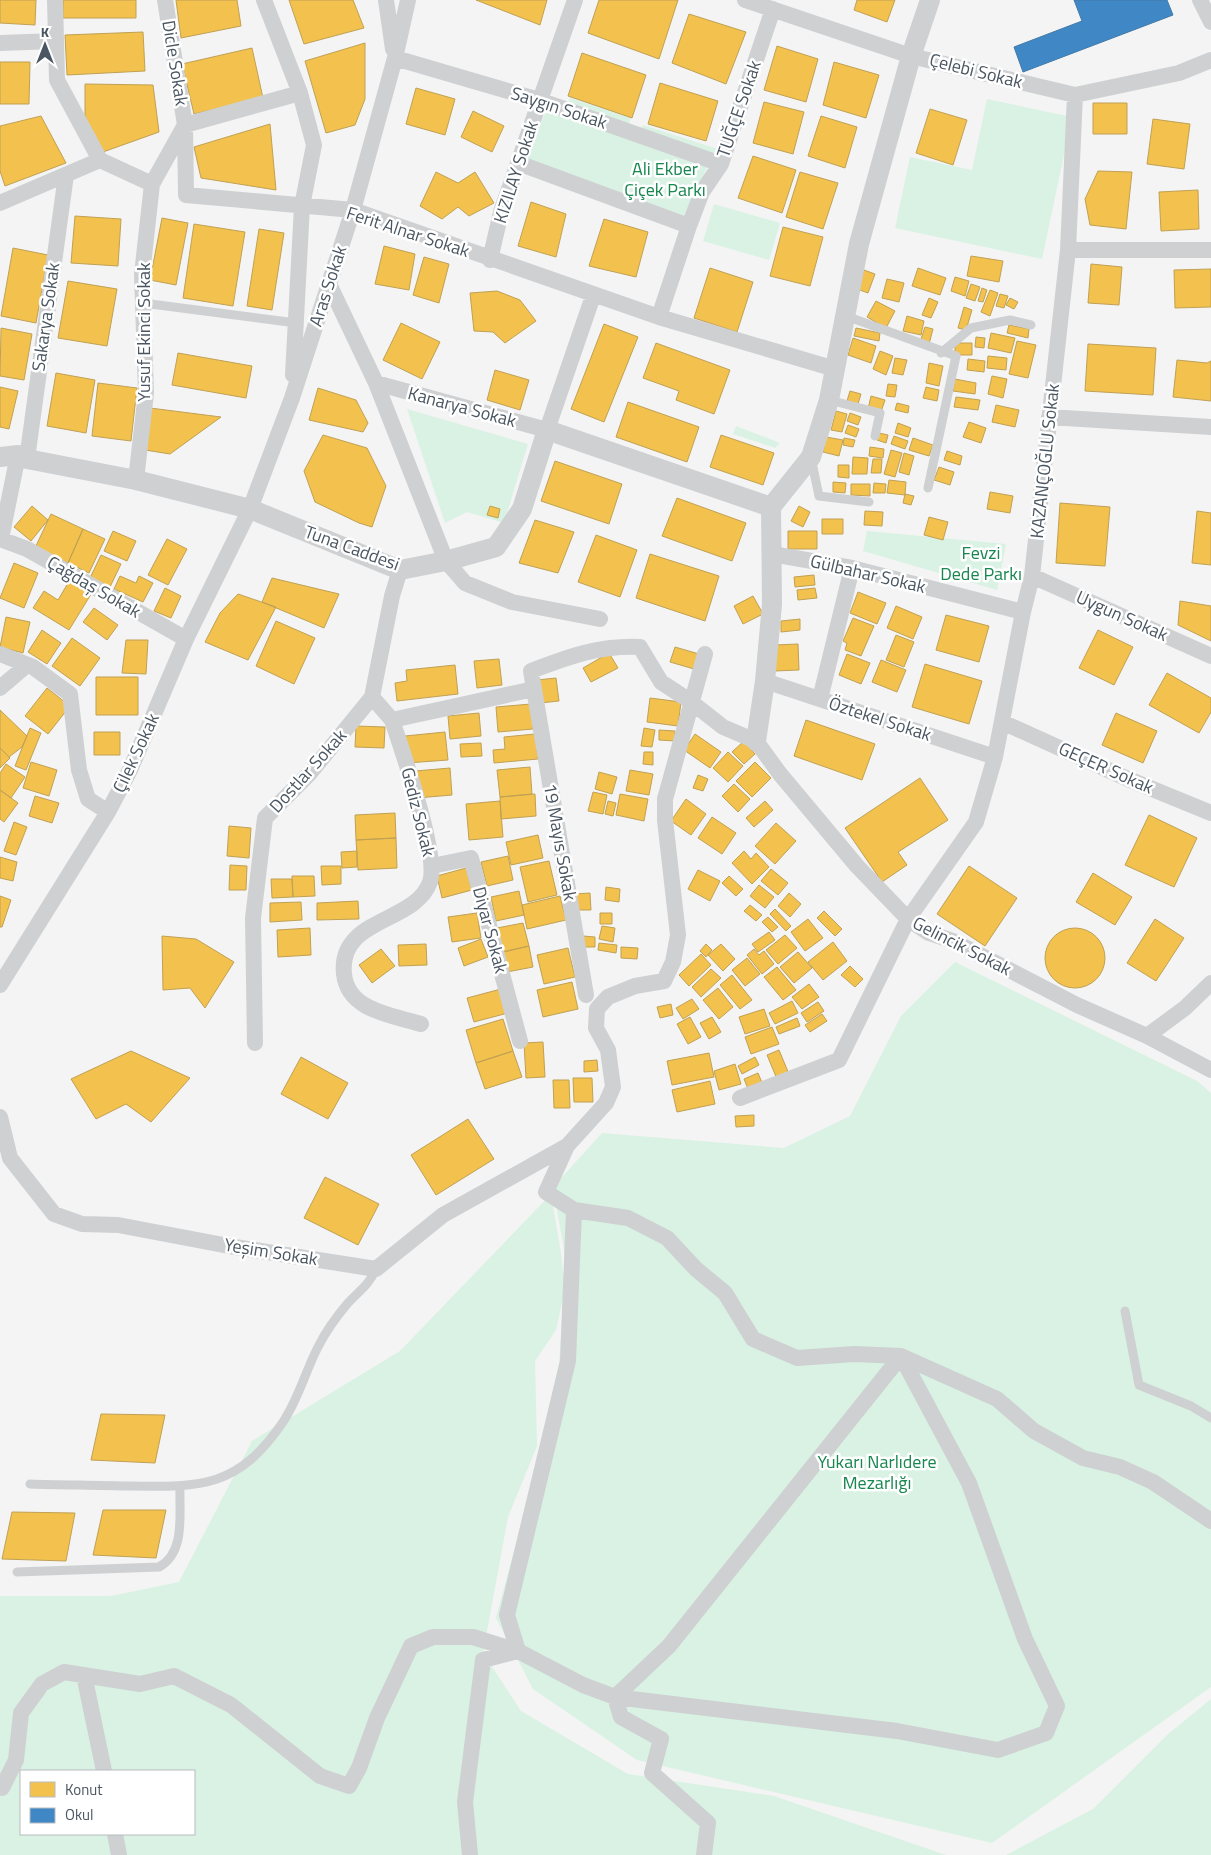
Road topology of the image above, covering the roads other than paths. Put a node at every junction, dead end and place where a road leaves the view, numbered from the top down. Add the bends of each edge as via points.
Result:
1 (54, 0) edge
2 (165, 0) edge
3 (264, 0) edge
4 (386, 0) edge
5 (408, 0) edge
6 (575, 0) edge
7 (745, 0) edge
8 (930, 0) edge
9 (1200, 0) edge
10 (773, 9) junction
11 (1211, 22) edge
12 (56, 41) junction
13 (0, 43) edge
14 (911, 56) junction
15 (395, 58) junction
16 (1211, 60) edge
17 (300, 93) junction
18 (1075, 95) junction
19 (539, 100) junction
20 (185, 126) junction
21 (100, 160) junction
22 (518, 163) junction
23 (721, 164) junction
24 (66, 174) junction
25 (152, 184) junction
26 (0, 203) edge
27 (302, 206) junction
28 (353, 210) junction
29 (688, 226) junction
30 (1068, 250) junction
31 (1211, 250) edge
32 (490, 260) junction
33 (329, 284) junction
34 (593, 296) junction
35 (143, 303) junction
36 (847, 307) junction
37 (659, 317) junction
38 (296, 323) junction
39 (1031, 325) dead end
40 (941, 353) junction
41 (835, 369) junction
42 (376, 383) junction
43 (292, 398) junction
44 (829, 400) junction
45 (1050, 418) junction
46 (1211, 427) edge
47 (548, 430) junction
48 (875, 436) dead end
49 (15, 457) edge
50 (811, 458) junction
51 (136, 480) junction
52 (928, 488) dead end
53 (869, 502) dead end
54 (771, 507) junction
55 (250, 509) junction
56 (1, 539) edge
57 (772, 554) junction
58 (446, 562) junction
59 (852, 568) junction
60 (400, 570) junction
61 (1032, 576) junction
62 (1023, 612) junction
63 (600, 619) dead end
64 (186, 639) junction
65 (0, 654) edge
66 (705, 654) dead end
67 (1211, 656) edge
68 (27, 665) junction
69 (765, 681) junction
70 (0, 688) edge
71 (534, 689) junction
72 (372, 697) junction
73 (820, 699) junction
74 (690, 701) junction
75 (392, 720) junction
76 (1002, 722) junction
77 (756, 741) junction
78 (995, 756) junction
79 (108, 812) junction
80 (1211, 813) edge
81 (432, 866) junction
82 (908, 919) junction
83 (1211, 983) edge
84 (0, 986) edge
85 (586, 995) dead end
86 (421, 1024) dead end
87 (1147, 1036) junction
88 (520, 1041) dead end
89 (255, 1043) dead end
90 (1211, 1070) edge
91 (740, 1098) dead end
92 (0, 1117) edge
93 (567, 1146) junction
94 (574, 1210) junction
95 (376, 1269) junction
96 (1125, 1311) dead end
97 (901, 1356) junction
98 (1211, 1418) edge
99 (30, 1484) dead end
100 (180, 1487) junction
101 (1211, 1521) edge
102 (17, 1572) dead end
103 (518, 1651) junction
104 (84, 1675) junction
105 (614, 1697) junction
106 (104, 1770) edge
107 (0, 1787) edge
108 (116, 1835) edge
109 (119, 1855) edge
110 (470, 1855) edge
111 (704, 1855) edge

1 - 12 street
2 - 20 street, Dicle Sokak
3 - 17 street
4 - 15 street
5 - 15 street, Aras Sokak
6 - 19 street, KIZILAY Sokak
7 - 10 street, Çelebi Sokak
8 - 14 street
9 - 11 street
10 - 14 street, Çelebi Sokak
10 - 23 street, TUĞÇE Sokak
12 - 13 street
12 - 21 street via 56,80
14 - 18 street, Çelebi Sokak
14 - 36 street via 859,244
15 - 19 street, Saygın Sokak
15 - 28 street, Aras Sokak
16 - 18 street, Çelebi Sokak via 1178,73
17 - 20 street
17 - 27 street via 314,145
18 - 30 street, KAZANÇOĞLU Sokak
19 - 22 street, KIZILAY Sokak
19 - 23 street, Saygın Sokak
20 - 25 street
20 - 27 street, Ferit Alnar Sokak via 186,195
21 - 24 street
21 - 25 street
22 - 29 street
22 - 32 street, KIZILAY Sokak
23 - 29 street, TUĞÇE Sokak via 702,192
24 - 26 street
24 - 49 street, Sakarya Sokak
25 - 35 street, Yusuf Ekinci Sokak via 142,274
27 - 28 street, Ferit Alnar Sokak
27 - 38 street
28 - 32 street, Ferit Alnar Sokak
28 - 33 street, Aras Sokak
29 - 37 street, TUĞÇE Sokak
30 - 31 street
30 - 45 street, KAZANÇOĞLU Sokak
32 - 34 street, Ferit Alnar Sokak
33 - 42 street
33 - 43 street, Aras Sokak
34 - 37 street, Ferit Alnar Sokak
34 - 47 street
35 - 38 lane
35 - 51 street, Yusuf Ekinci Sokak via 146,393
36 - 40 lane
36 - 41 street
37 - 41 street, Ferit Alnar Sokak
38 - 43 street
39 - 40 lane via 1010,320 971,328
40 - 52 lane via 956,356
41 - 44 street
42 - 47 street, Kanarya Sokak
42 - 58 street
43 - 55 street, Aras Sokak
44 - 48 lane via 880,413
44 - 50 street
45 - 46 street
45 - 61 street, KAZANÇOĞLU Sokak
47 - 54 street
47 - 58 street, Tuna Caddesi via 522,509 496,547
49 - 51 street, Tuna Caddesi
49 - 56 street, Sakarya Sokak
50 - 53 lane via 819,496
50 - 54 street
51 - 55 street, Tuna Caddesi
54 - 57 street
55 - 60 street, Tuna Caddesi
55 - 64 street, Çilek Sokak
56 - 64 street, Çağdaş Sokak via 27,548
57 - 59 street, Gülbahar Sokak
57 - 69 street via 772,604
58 - 60 street, Tuna Caddesi
58 - 63 street via 465,583 512,602
59 - 62 street, Gülbahar Sokak
59 - 73 street
60 - 72 street, Dostlar Sokak
61 - 62 street, KAZANÇOĞLU Sokak
61 - 67 street, Uygun Sokak
62 - 76 street, KAZANÇOĞLU Sokak
64 - 79 street, Çilek Sokak via 130,770
65 - 68 street
66 - 74 street
68 - 70 street
68 - 79 street via 70,694 80,770 88,799
69 - 73 street, Öztekel Sokak
69 - 77 street
71 - 74 street, 19 Mayıs Sokak via 531,671 572,655 606,647 640,647 661,682
71 - 75 street
71 - 85 street, 19 Mayıs Sokak
72 - 75 street
72 - 89 street, Dostlar Sokak via 310,773 265,818 253,918
73 - 78 street, Öztekel Sokak
74 - 77 street via 723,727
74 - 93 street via 665,799 678,935 673,962 664,981 635,986 608,997 597,1009 596,1028 608,1050 613,1087 606,1103
75 - 81 street, Gediz Sokak
76 - 78 street, KAZANÇOĞLU Sokak
76 - 80 street, GEÇER Sokak
77 - 82 street, Gelincik Sokak via 857,866
78 - 82 street, KAZANÇOĞLU Sokak via 976,822
79 - 84 street, Çilek Sokak
81 - 86 street, Gediz Sokak via 430,882 421,897 359,935 348,949 344,969 348,989 358,1002 373,1010
81 - 88 street, Diyar Sokak via 471,858
82 - 87 street, Gelincik Sokak via 929,933 953,941 1077,1005
82 - 91 street, KAZANÇOĞLU Sokak via 839,1060
83 - 87 street via 1185,1008
87 - 90 street, Gelincik Sokak
92 - 95 street, Yeşim Sokak via 10,1158 54,1214 82,1224 118,1225
93 - 94 street via 546,1192
93 - 95 street via 443,1216
94 - 97 street via 628,1218 667,1238 696,1269 725,1293 753,1339 798,1358 854,1354
94 - 103 street via 568,1361 506,1615
95 - 100 lane via 371,1282 349,1302 329,1328 293,1405 271,1438 236,1470 210,1482
96 - 98 lane via 1138,1385 1191,1406
97 - 101 street via 997,1399 1034,1431 1084,1458 1120,1467 1153,1482
97 - 105 street via 669,1646
97 - 105 street via 968,1483 1026,1639 1057,1706 1046,1733 998,1750 897,1731
99 - 100 lane
100 - 102 lane via 177,1547 171,1558 159,1567
103 - 104 street via 473,1637 432,1637 411,1646 349,1786 320,1776 231,1705 174,1676 140,1684
103 - 105 street via 583,1685
103 - 110 street via 483,1660 465,1802
104 - 106 street
104 - 107 street via 64,1672 42,1684 21,1714 16,1760
105 - 111 street via 620,1717 660,1739 652,1773 708,1823
108 - 109 street

